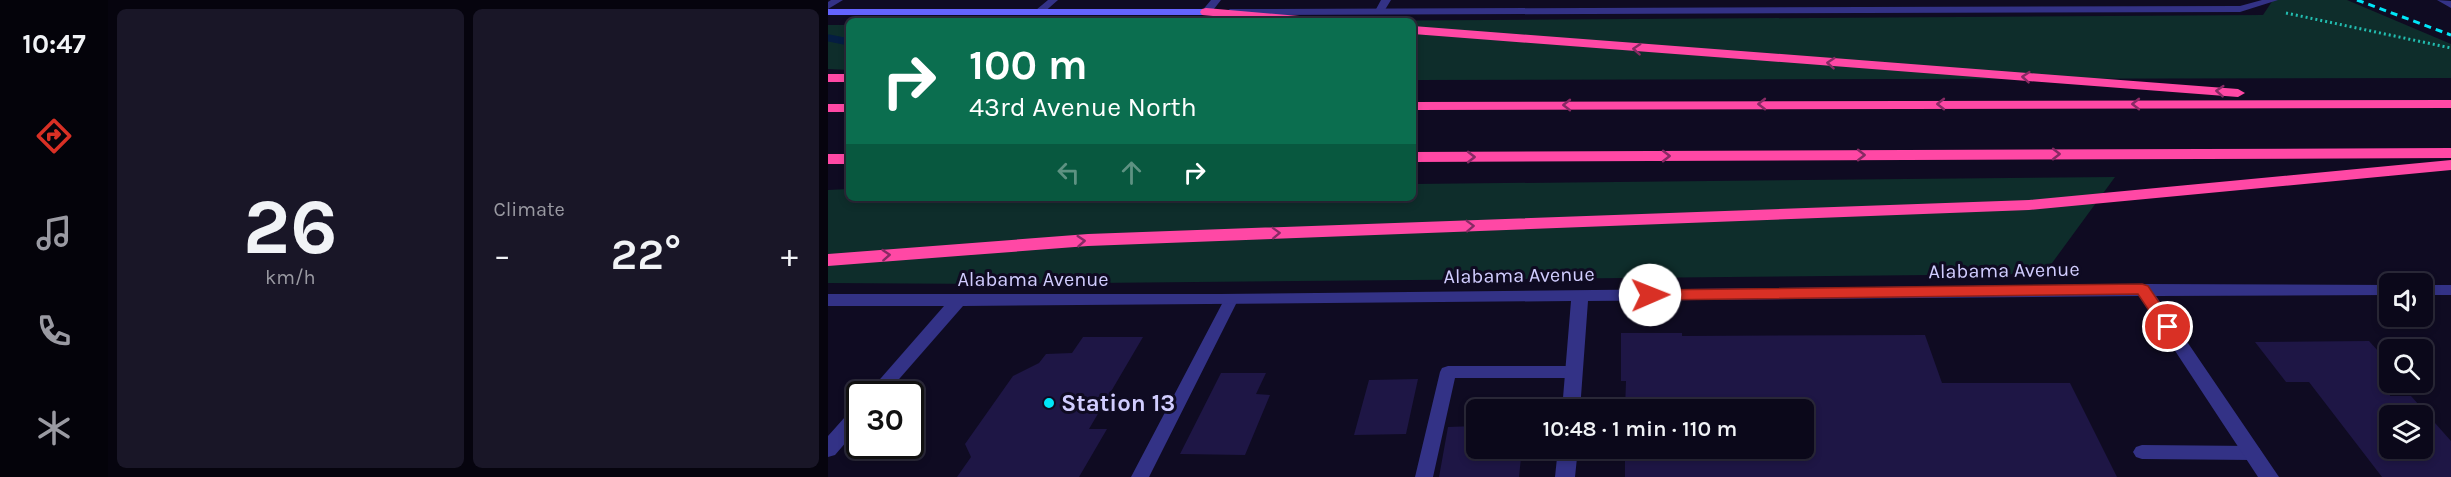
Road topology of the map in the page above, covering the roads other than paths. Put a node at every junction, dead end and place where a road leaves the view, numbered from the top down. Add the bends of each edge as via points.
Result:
1 (838, 0) edge
2 (1053, 0) edge
3 (1216, 0) edge
4 (1386, 0) edge
5 (1953, 0) edge
6 (2272, 0) edge
7 (2442, 0) edge
8 (1595, 5) edge
9 (2451, 5) edge
10 (828, 6) edge
11 (1380, 11) junction
12 (1960, 11) junction
13 (828, 12) edge
14 (1039, 12) junction
15 (1206, 12) junction
16 (1276, 18) edge
17 (1416, 30) edge
18 (828, 78) edge
19 (846, 78) edge
20 (2383, 103) junction
21 (2451, 104) edge
22 (1418, 105) edge
23 (828, 108) edge
24 (846, 108) edge
25 (2451, 153) edge
26 (1416, 157) edge
27 (828, 159) edge
28 (846, 159) edge
29 (2451, 165) edge
30 (828, 260) edge
31 (2142, 289) junction
32 (2379, 290) edge
33 (2433, 290) edge
34 (2451, 290) edge
35 (1580, 296) junction
36 (828, 300) edge
37 (1231, 300) junction
38 (958, 301) junction
39 (1574, 372) junction
40 (887, 381) edge
41 (1572, 399) edge
42 (846, 429) edge
43 (828, 449) edge
44 (2142, 453) dead end
45 (2253, 453) junction
46 (1567, 459) edge
47 (1140, 477) edge
48 (1424, 477) edge
49 (1565, 477) edge
50 (2269, 477) edge

1 - 10 street
2 - 14 lane
3 - 15 street
4 - 11 lane
5 - 12 street
6 - 12 street via 2240,9
7 - 9 lane
8 - 11 street
8 - 12 street
11 - 15 street
13 - 14 main road
14 - 15 main road
15 - 16 highway
20 -> 17 highway
18 - 19 highway
20 - 21 highway
20 -> 22 highway
23 - 24 highway
26 -> 25 highway
27 - 28 highway
30 -> 29 highway via 1089,240 2029,205
31 - 32 street, Alabama Avenue
31 - 35 street, Alabama Avenue
31 - 45 street
33 - 34 street
35 - 37 street, Alabama Avenue
35 - 39 street
36 - 38 street, Alabama Avenue
37 - 38 street, Alabama Avenue
37 - 47 lane
38 - 40 street
39 - 41 street
39 - 48 lane via 1448,372
42 - 43 street
44 - 45 lane
45 - 50 street
46 - 49 street

